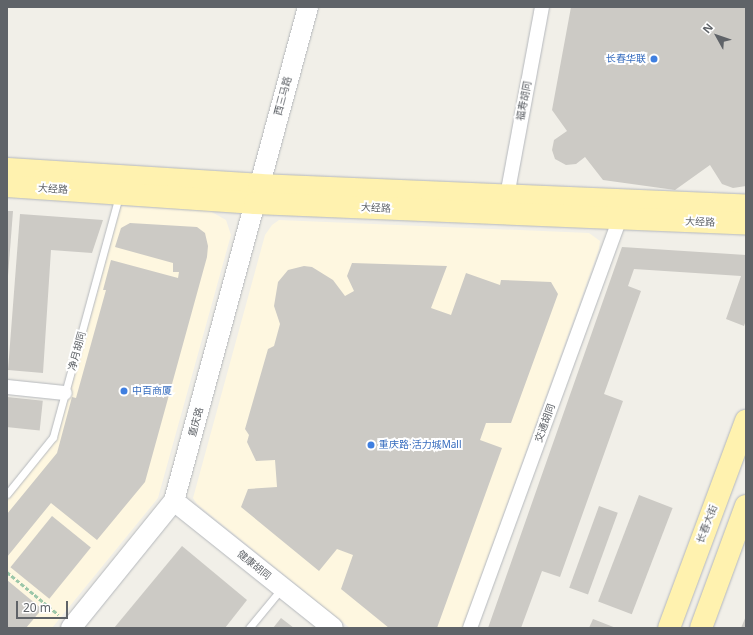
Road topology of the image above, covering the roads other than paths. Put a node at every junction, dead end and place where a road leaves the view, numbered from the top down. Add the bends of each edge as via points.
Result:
1 (308, 7) edge
2 (542, 7) edge
3 (7, 169) edge
4 (7, 186) edge
5 (120, 194) junction
6 (257, 194) junction
7 (507, 196) junction
8 (746, 205) edge
9 (620, 219) junction
10 (746, 224) edge
11 (7, 387) edge
12 (65, 393) junction
13 (746, 421) edge
14 (7, 494) edge
15 (174, 501) junction
16 (746, 506) edge
17 (282, 588) junction
18 (72, 627) edge
19 (249, 628) edge
20 (333, 628) edge
21 (470, 628) edge
22 (668, 628) edge
23 (701, 628) edge

1 - 6 main road, 西三马路
2 - 7 street, 福寿胡同
3 - 6 main road, 大经路
4 - 5 main road, 大经路
5 - 6 main road, 大经路
5 - 12 lane, 净月胡同
6 - 7 main road, 大经路
6 - 9 main road, 大经路
6 - 15 main road, 重庆路
7 - 8 main road, 大经路
9 - 10 main road, 大经路
9 - 21 street, 交通胡同
11 - 12 street
12 - 14 lane, 净月胡同 via 53,438
13 - 22 main road, 长春大街
15 - 17 main road, 健康胡同
15 - 18 main road, 重庆路
16 - 23 main road
17 - 19 lane
17 - 20 main road, 健康胡同

